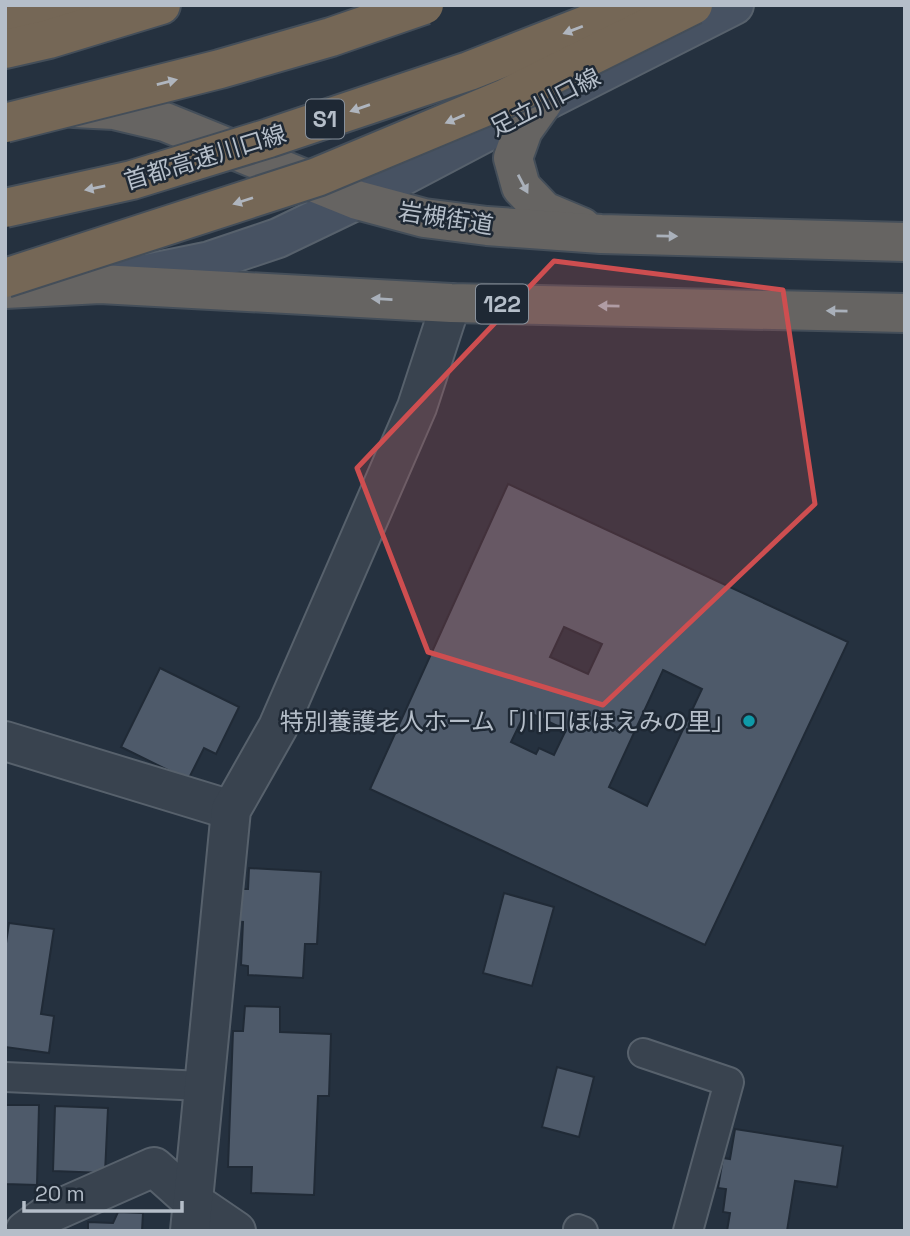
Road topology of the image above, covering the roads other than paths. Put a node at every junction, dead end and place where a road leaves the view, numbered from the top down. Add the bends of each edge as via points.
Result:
1 (76, 5) edge
2 (116, 5) edge
3 (161, 5) edge
4 (424, 5) edge
5 (637, 5) edge
6 (693, 5) edge
7 (734, 5) edge
8 (5, 16) edge
9 (5, 46) edge
10 (543, 102) junction
11 (5, 105) edge
12 (5, 122) edge
13 (357, 200) junction
14 (5, 208) edge
15 (601, 234) junction
16 (905, 242) edge
17 (5, 278) edge
18 (100, 284) junction
19 (5, 289) edge
20 (451, 303) junction
21 (905, 313) edge
22 (5, 741) edge
23 (231, 810) junction
24 (643, 1053) dead end
25 (5, 1077) edge
26 (204, 1086) junction
27 (5, 1211) edge
28 (191, 1216) edge
29 (38, 1222) edge
30 (236, 1231) edge
31 (688, 1231) edge

1 - 8 highway
2 - 9 main road
3 - 9 highway via 49,39
12 -> 4 highway, bridge via 220,69
5 -> 14 highway, 首都高速川口線 / S1, bridge via 469,71 269,138 132,180
6 -> 17 highway, bridge via 506,98 317,177
7 - 10 main road, 足立川口線
10 - 13 main road, 足立川口線
10 -> 15 highway via 523,130 513,158 521,187 544,211
11 - 13 highway, 岩槻街道 via 114,110 164,122
13 - 15 highway, 岩槻街道 via 424,218
13 - 18 main road, 足立川口線 via 278,238 210,261
15 -> 16 highway, 岩槻街道
18 - 19 highway, 122
20 -> 18 highway, 122
21 -> 20 highway, 122
20 - 23 street via 401,445 278,727
22 - 23 street
23 - 26 street
24 - 31 lane via 729,1082
25 - 26 lane
26 - 28 street
27 - 29 street
28 - 29 street via 155,1167
28 - 30 street

